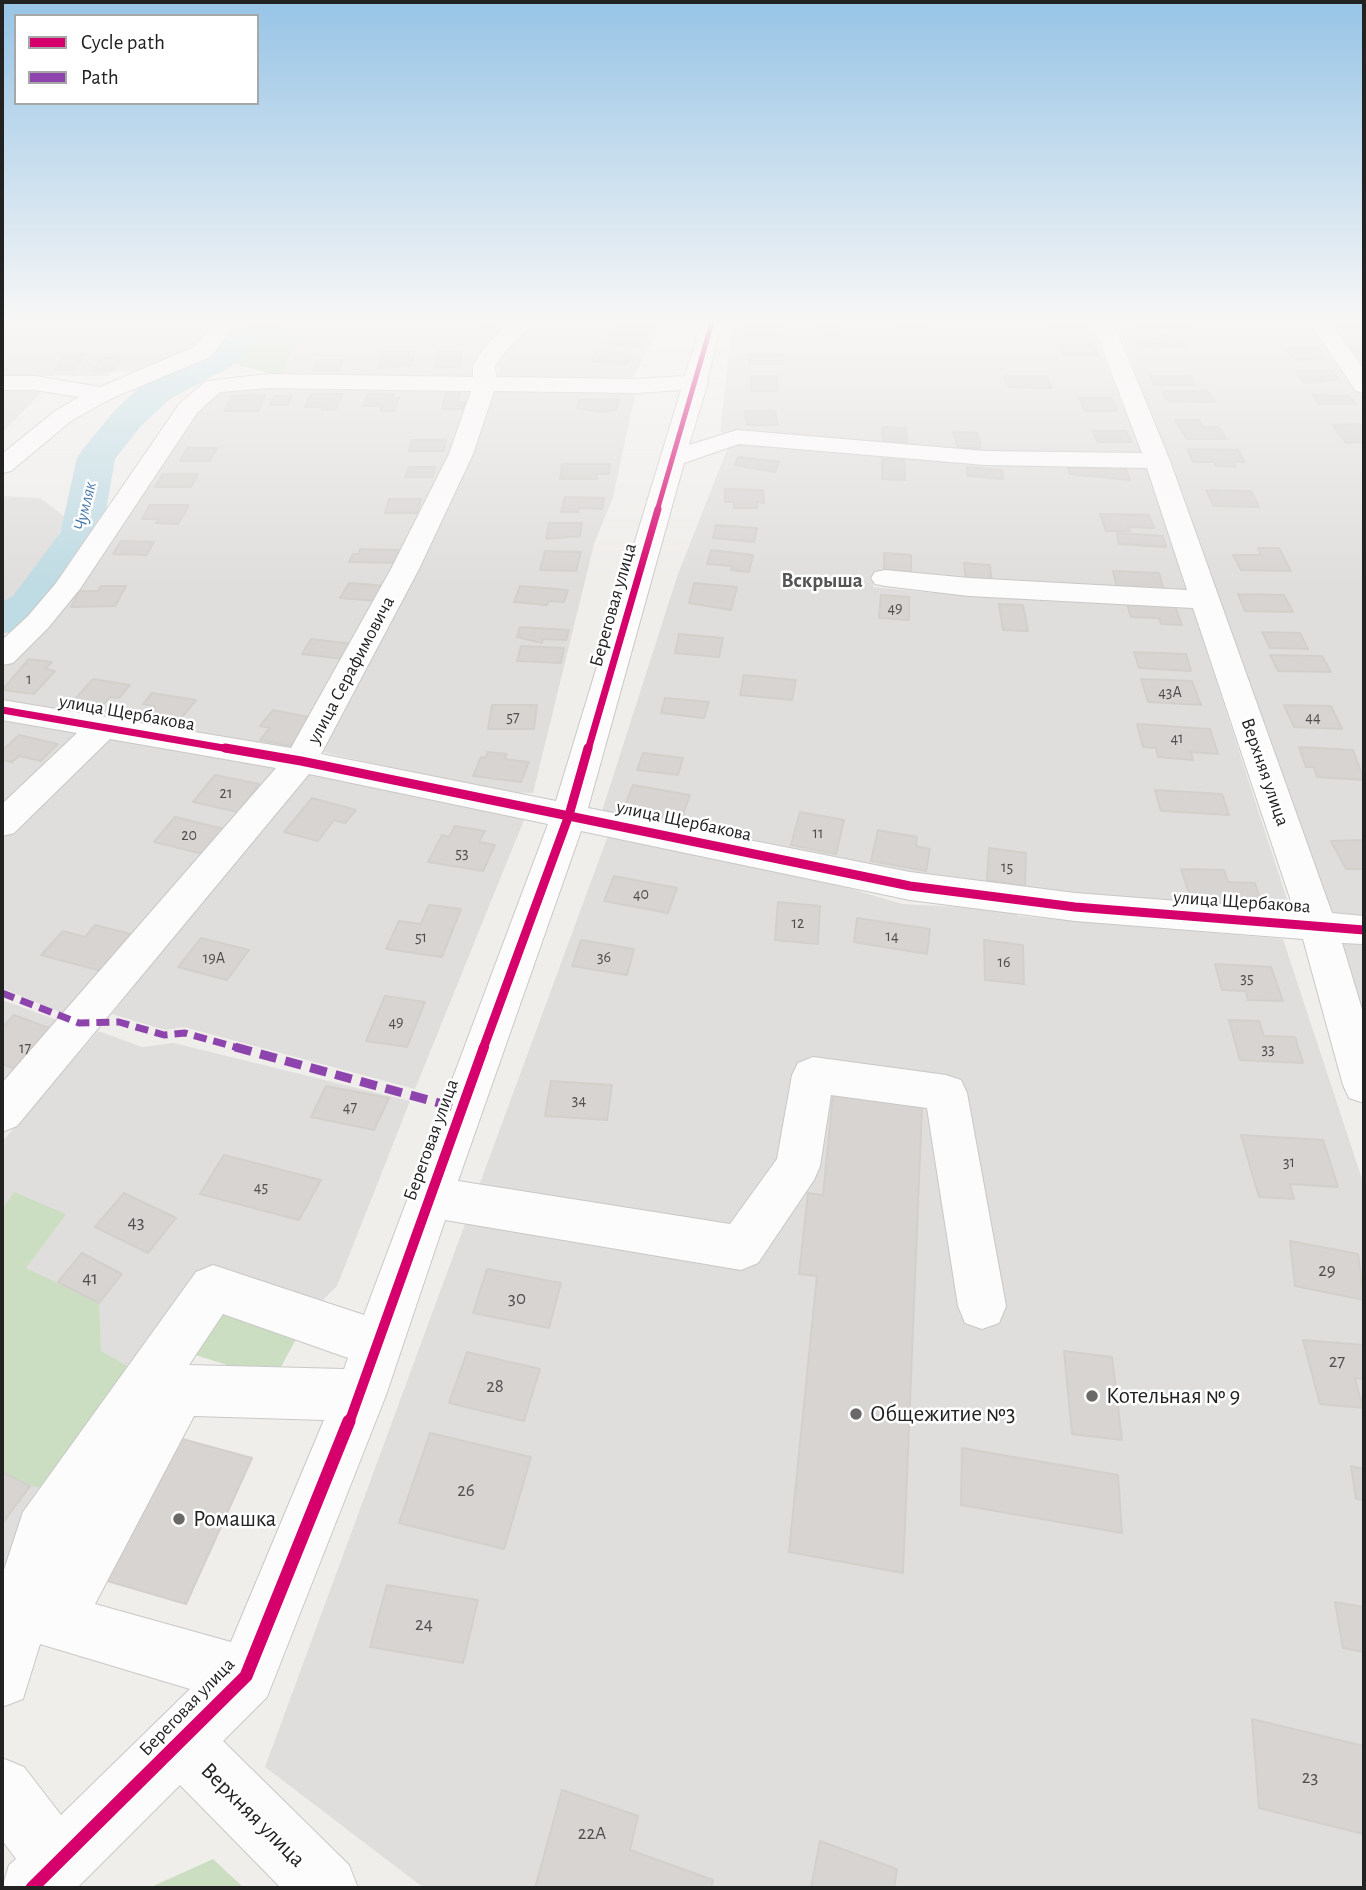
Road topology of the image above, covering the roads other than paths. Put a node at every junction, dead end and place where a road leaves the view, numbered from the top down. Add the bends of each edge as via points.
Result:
1 (79, 407) edge
2 (189, 407) edge
3 (477, 407) edge
4 (689, 407) edge
5 (1136, 407) edge
6 (674, 458) junction
7 (1157, 461) junction
8 (2, 466) edge
9 (885, 578) dead end
10 (1206, 600) junction
11 (2, 656) edge
12 (2, 710) edge
13 (104, 726) junction
14 (301, 761) junction
15 (569, 815) junction
16 (2, 824) edge
17 (1318, 926) junction
18 (1364, 930) edge
19 (1364, 1086) edge
20 (2, 1113) edge
21 (429, 1198) junction
22 (982, 1306) dead end
23 (378, 1344) junction
24 (360, 1395) junction
25 (246, 1676) junction
26 (2, 1678) edge
27 (179, 1741) junction
28 (2, 1789) edge
29 (45, 1875) edge
30 (326, 1888) edge

1 - 8 street
2 - 11 street via 66,589
3 - 14 street, улица Серафимовича via 461,454 405,569
4 - 6 street, Береговая улица
5 - 7 street, Верхняя улица
6 - 7 street via 737,437 985,458
6 - 15 street, Береговая улица
7 - 10 street, Верхняя улица
9 - 10 street
10 - 17 street, Верхняя улица
12 - 13 street, улица Щербакова
13 - 14 street, улица Щербакова
13 - 16 street
14 - 15 street, улица Щербакова
14 - 20 street, улица Серафимовича
15 - 17 street, улица Щербакова via 910,886 1075,907
15 - 21 street, Береговая улица
17 - 18 street, улица Щербакова
17 - 19 street, Верхняя улица
21 - 22 street via 741,1248 798,1166 813,1075 946,1093
21 - 23 street, Береговая улица
23 - 24 street, Береговая улица
23 - 26 street via 213,1288 42,1531
24 - 25 street, Береговая улица
24 - 25 street via 180,1390 55,1622
25 - 27 street, Береговая улица
27 - 29 street, Береговая улица
27 - 30 street, Верхняя улица
28 - 29 street

